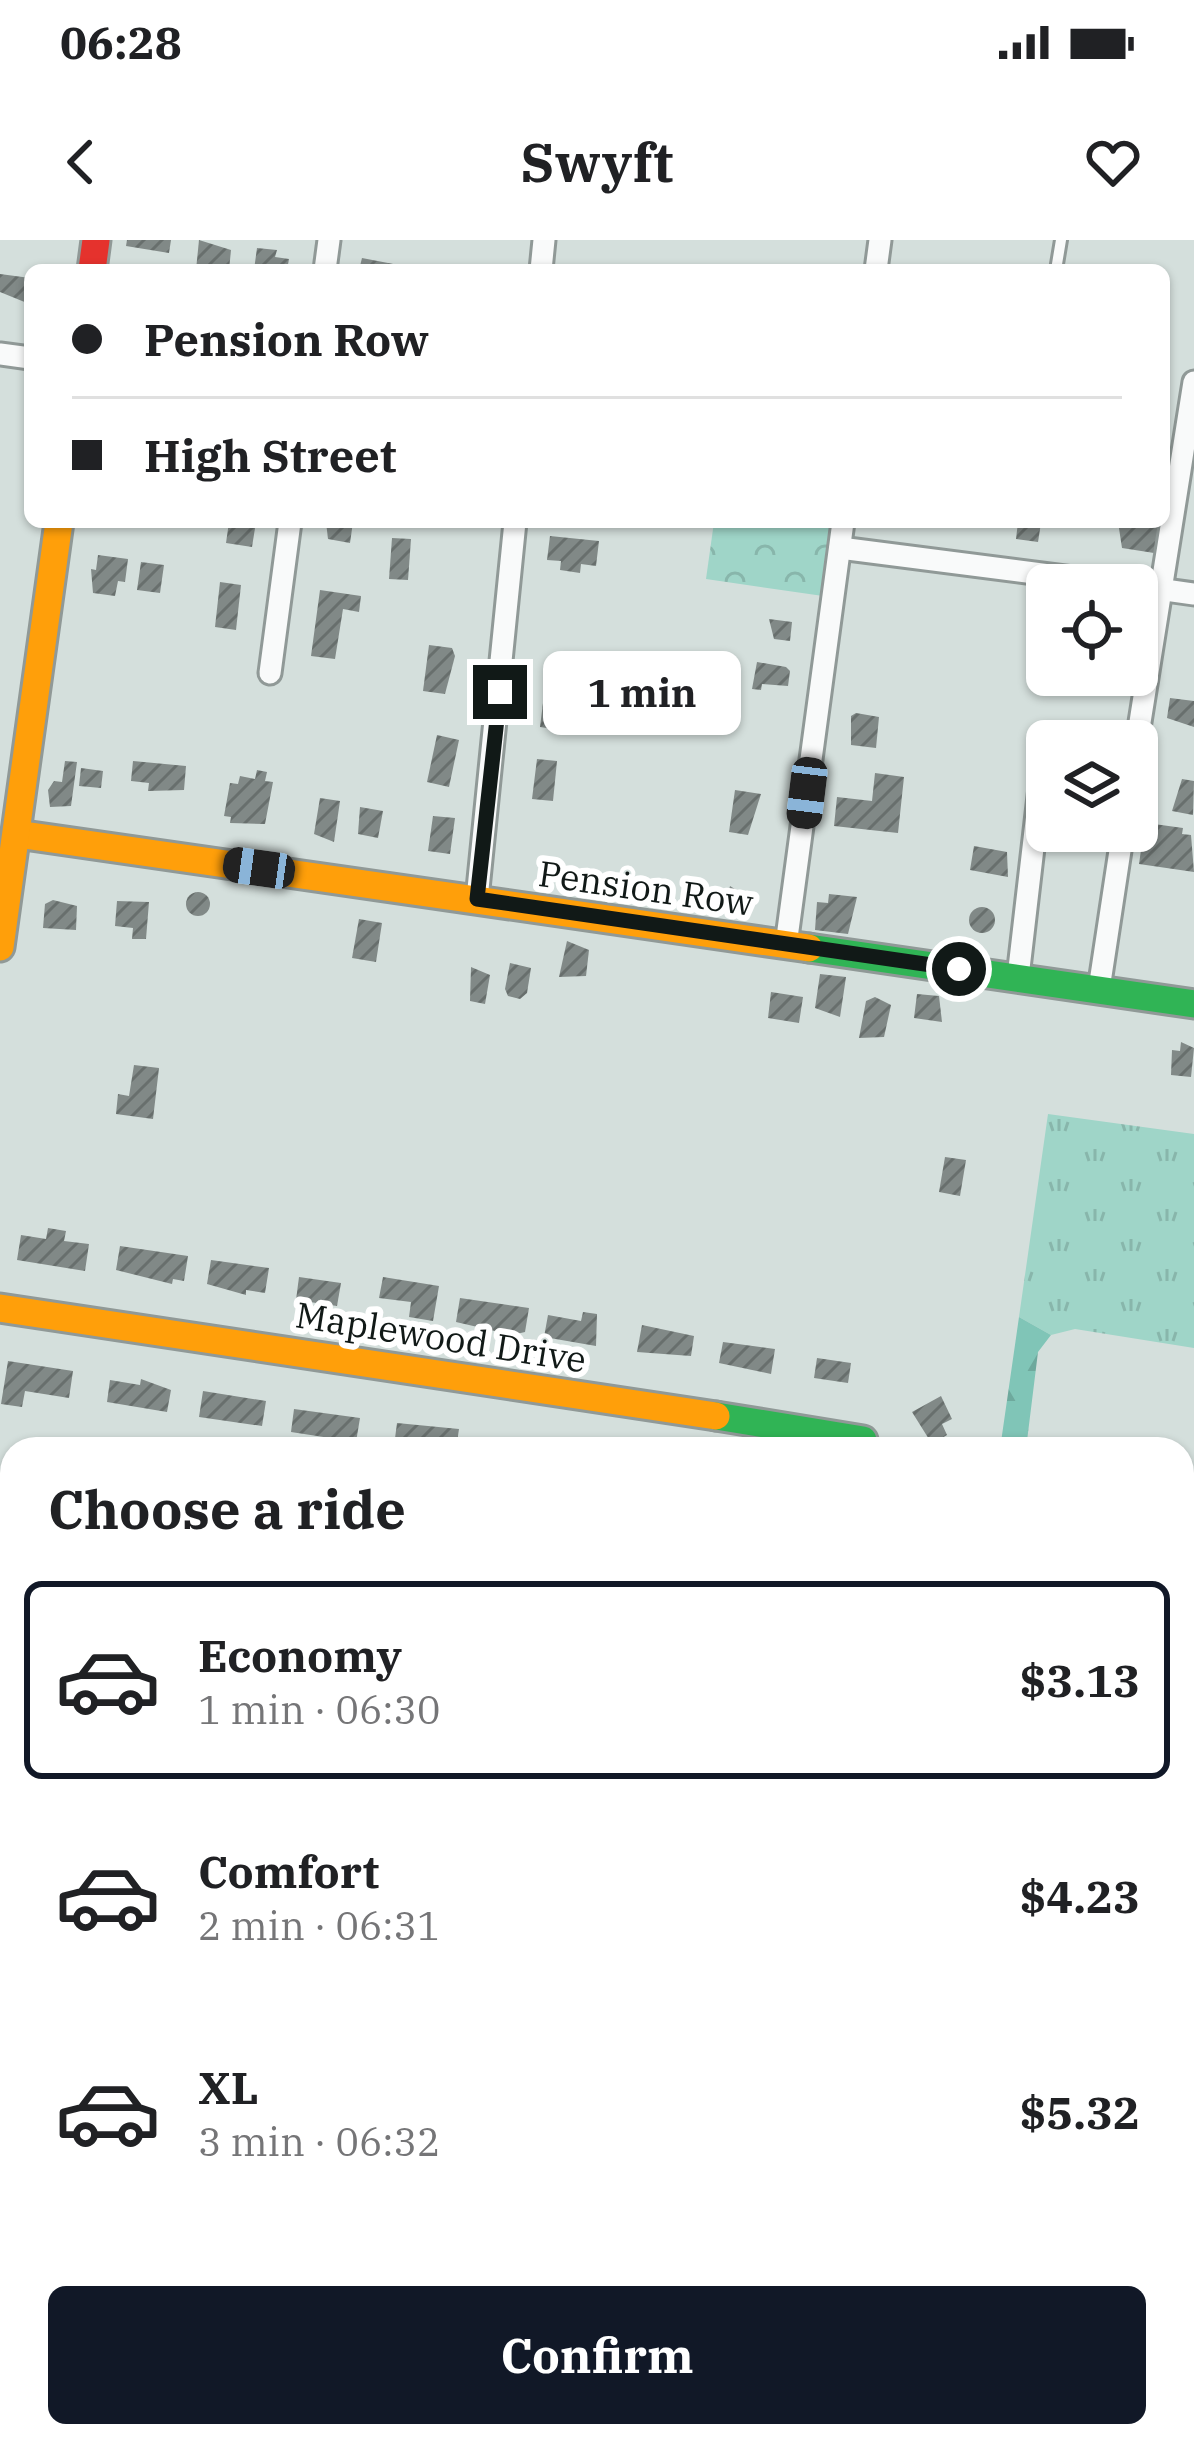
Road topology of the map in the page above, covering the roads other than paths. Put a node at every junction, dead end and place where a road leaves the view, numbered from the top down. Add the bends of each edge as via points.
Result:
1 (1194, 382) edge
2 (58, 528) edge
3 (289, 528) edge
4 (514, 528) edge
5 (842, 528) edge
6 (840, 548) junction
7 (1026, 572) edge
8 (1158, 589) edge
9 (1162, 590) junction
10 (1194, 594) edge
11 (270, 673) dead end
12 (1140, 720) edge
13 (17, 834) junction
14 (1033, 852) edge
15 (1120, 852) edge
16 (477, 899) junction
17 (786, 944) junction
18 (0, 947) edge
19 (1018, 977) junction
20 (1099, 989) junction
21 (1194, 1004) edge
22 (0, 1308) edge
23 (848, 1437) edge

1 - 9 street
2 - 13 street
3 - 11 street
4 - 16 street
5 - 6 street
6 - 7 street
6 - 17 street
8 - 9 street
9 - 10 street
9 - 12 street
13 - 16 street, Pension Row
13 - 18 street
14 - 19 street
15 - 20 street
16 - 17 street, Pension Row
17 - 19 street, Pension Row
19 - 20 street, Pension Row
20 - 21 street, Pension Row
22 - 23 street, Maplewood Drive

